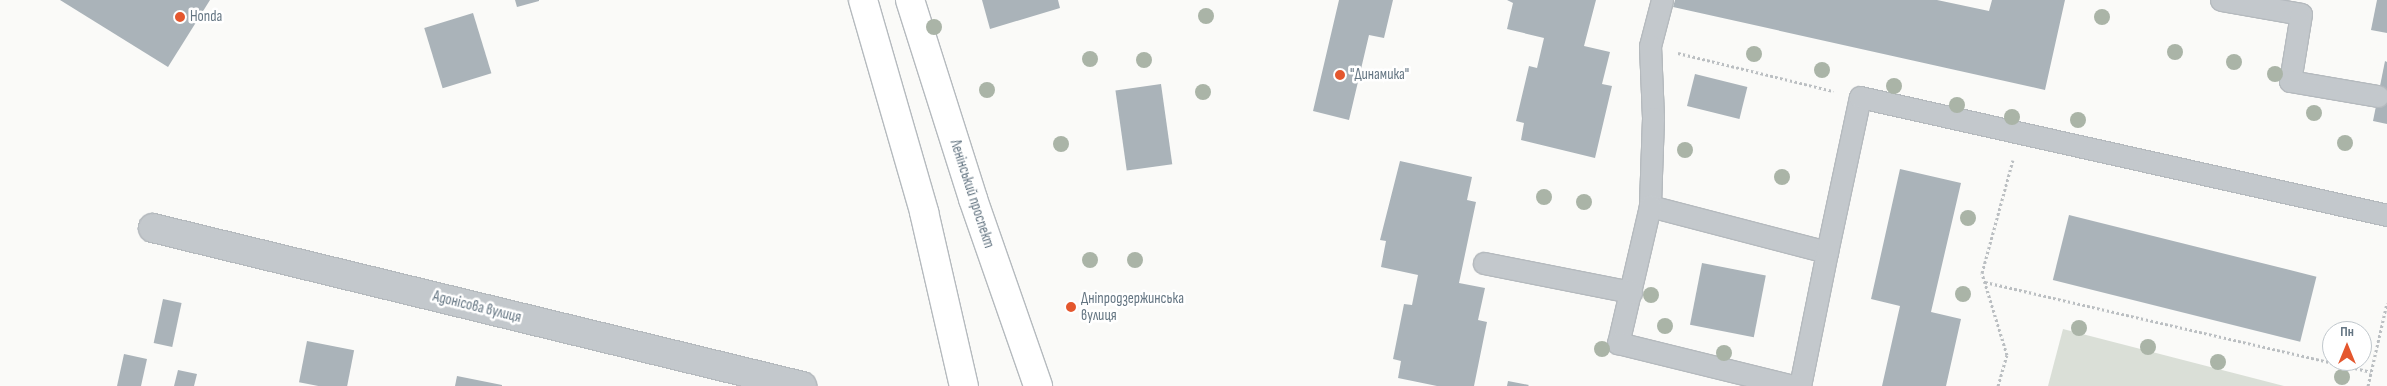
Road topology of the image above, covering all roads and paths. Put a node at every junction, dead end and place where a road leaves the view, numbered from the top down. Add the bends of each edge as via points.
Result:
1 (863, 0) edge
2 (910, 0) edge
3 (1662, 0) edge
4 (2221, 0) edge
5 (1650, 46) junction
6 (2378, 96) dead end
7 (1860, 97) junction
8 (2021, 133) junction
9 (1650, 206) junction
10 (2387, 214) edge
11 (153, 228) dead end
12 (1827, 252) junction
13 (1484, 263) dead end
14 (1985, 282) junction
15 (1631, 292) junction
16 (2387, 303) edge
17 (2371, 372) junction
18 (802, 386) edge
19 (964, 386) edge
20 (1038, 386) edge
21 (1794, 386) edge
22 (1800, 386) edge
23 (1998, 386) edge
24 (2368, 386) edge

1 - 19 main road via 924,212
2 - 20 main road, Ленінський проспект via 973,199
3 - 5 lane
4 - 6 lane via 2301,14 2290,81
5 - 7 path
5 - 9 lane via 1653,118
7 - 8 lane
7 - 12 lane
8 - 10 lane
8 - 14 path via 1982,273
9 - 12 lane
9 - 15 lane
11 - 18 street, Адонісова вулиця
12 - 22 lane
13 - 15 lane
14 - 17 path
14 - 23 path via 2007,355
15 - 21 lane via 1618,343
16 - 17 path
17 - 24 path

